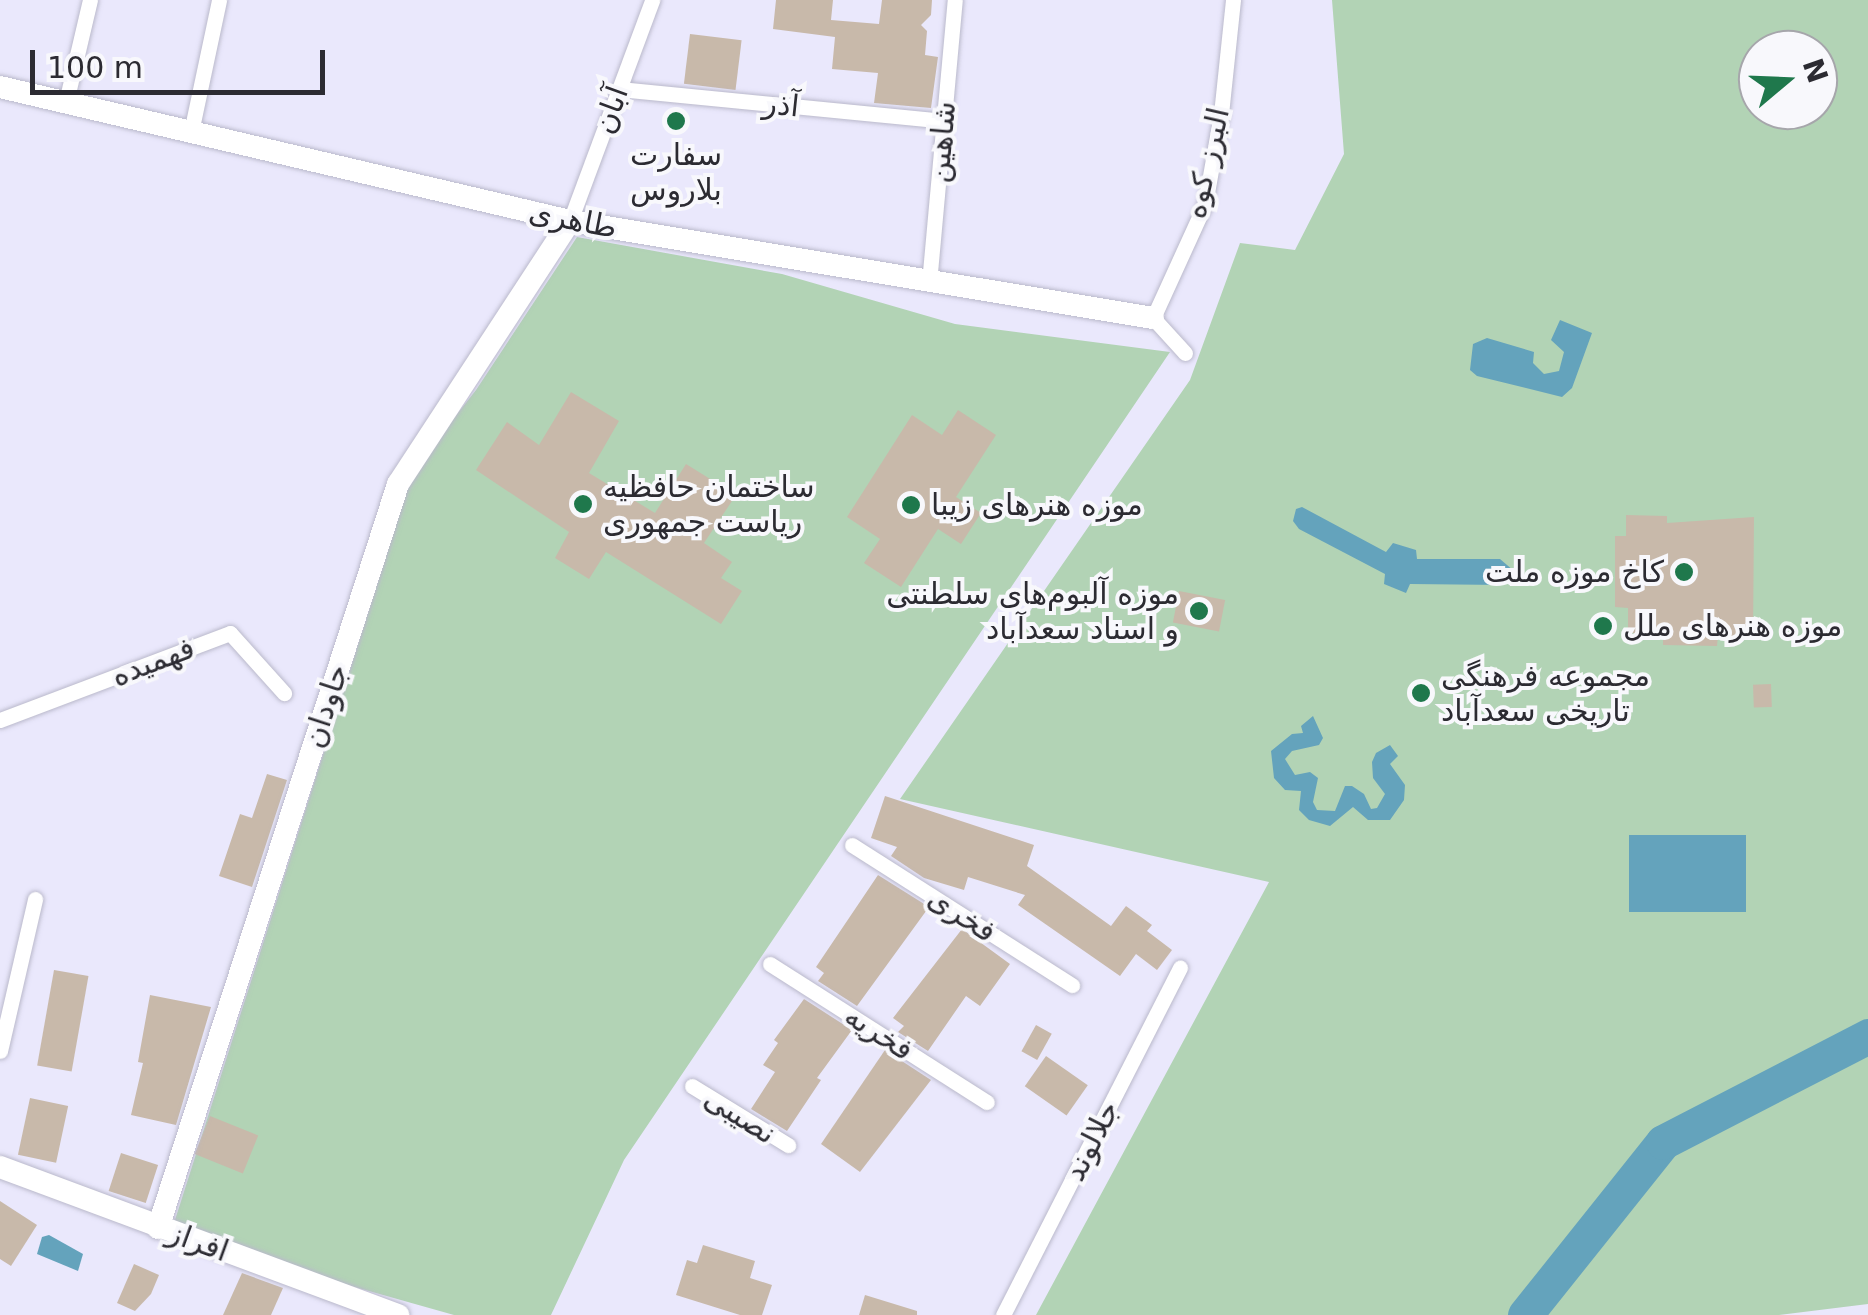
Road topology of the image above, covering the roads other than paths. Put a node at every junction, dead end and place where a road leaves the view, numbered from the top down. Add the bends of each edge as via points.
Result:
1 (90, 0) edge
2 (219, 0) edge
3 (652, 0) edge
4 (955, 0) edge
5 (1233, 0) edge
6 (0, 87) edge
7 (619, 90) junction
8 (66, 102) junction
9 (944, 121) junction
10 (191, 132) junction
11 (570, 221) junction
12 (929, 283) junction
13 (1153, 318) junction
14 (1185, 353) dead end
15 (284, 692) dead end
16 (0, 720) edge
17 (852, 845) dead end
18 (34, 898) dead end
19 (770, 964) dead end
20 (1180, 968) dead end
21 (1072, 986) dead end
22 (0, 1051) edge
23 (692, 1086) dead end
24 (987, 1102) dead end
25 (788, 1145) dead end
26 (0, 1167) edge
27 (158, 1228) junction
28 (398, 1315) edge
29 (1003, 1315) edge

1 - 8 street
2 - 10 street
3 - 7 street, آبان
4 - 9 street, شاهین
5 - 13 street, البرز کوه via 1205,204
6 - 8 street, طاهری
7 - 9 street, آذر
7 - 11 street, آبان
8 - 10 street, طاهری
9 - 12 street, شاهین
10 - 11 street, طاهری
11 - 12 street, طاهری
11 - 27 street, جاودان via 398,484
12 - 13 street, طاهری
13 - 14 street
15 - 16 street, فهمیده via 230,633
17 - 21 street, فخری
18 - 22 street
19 - 24 street, فخریه
20 - 29 street, جلالوند
23 - 25 street, نصیبی
26 - 27 street, افراز
27 - 28 street, افراز

